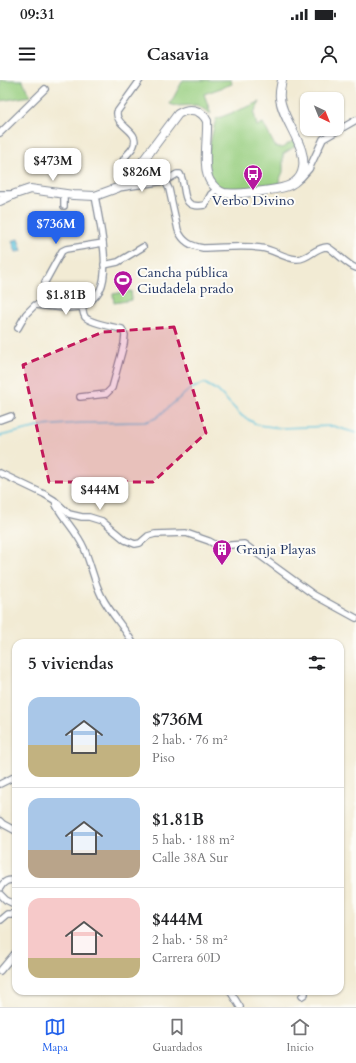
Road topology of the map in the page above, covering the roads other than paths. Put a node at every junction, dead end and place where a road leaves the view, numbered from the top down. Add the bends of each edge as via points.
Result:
1 (140, 80) edge
2 (282, 80) edge
3 (45, 90) dead end
4 (356, 120) edge
5 (0, 133) edge
6 (132, 175) junction
7 (165, 181) junction
8 (296, 182) junction
9 (118, 188) junction
10 (217, 189) junction
11 (0, 194) edge
12 (15, 194) junction
13 (64, 194) junction
14 (96, 196) junction
15 (0, 201) edge
16 (64, 206) dead end
17 (103, 243) junction
18 (143, 247) dead end
19 (104, 265) junction
20 (356, 268) edge
21 (45, 282) dead end
22 (82, 307) junction
23 (18, 328) dead end
24 (80, 397) dead end
25 (11, 416) dead end
26 (0, 420) edge
27 (0, 473) edge
28 (54, 500) junction
29 (356, 618) edge
30 (131, 639) edge
31 (12, 778) edge
32 (0, 784) edge
33 (0, 821) edge
34 (12, 829) edge
35 (12, 881) edge
36 (0, 888) edge
37 (0, 894) edge
38 (12, 903) edge
39 (12, 914) edge
40 (0, 920) edge
41 (12, 957) edge
42 (0, 971) edge
43 (232, 995) edge
44 (240, 1007) edge

1 - 6 street via 117,116 135,139 123,161
2 - 8 main road via 282,106 304,159 302,173
3 - 5 street
4 - 8 street via 323,138 309,170
6 - 9 main road
6 - 10 main road via 178,114 185,110 194,110 205,117 207,122 208,178
7 - 9 street
7 - 10 street via 180,174 184,194 191,205 196,207 205,205
7 - 20 street via 181,236 194,246 263,248 297,260 327,247
8 - 10 main road via 281,188 234,193 225,193
9 - 14 main road
11 - 12 street
12 - 13 main road via 30,189
12 - 15 main road
13 - 14 main road
13 - 16 street
14 - 17 street
17 - 19 street
17 - 21 street via 62,251
18 - 19 street via 118,262
19 - 22 street via 104,280 99,291
22 - 23 street via 65,308 35,304
22 - 24 street via 87,318 122,329 125,335 112,388 106,394
25 - 26 street
27 - 28 street
28 - 29 street via 69,514 102,521 124,540 135,544 155,534 186,533 218,546 244,544 314,594
28 - 30 street via 84,549 101,596
31 - 32 street
33 - 34 street
35 - 36 street via 6,881
37 - 38 street
39 - 40 street via 7,914
41 - 42 street
43 - 44 street

